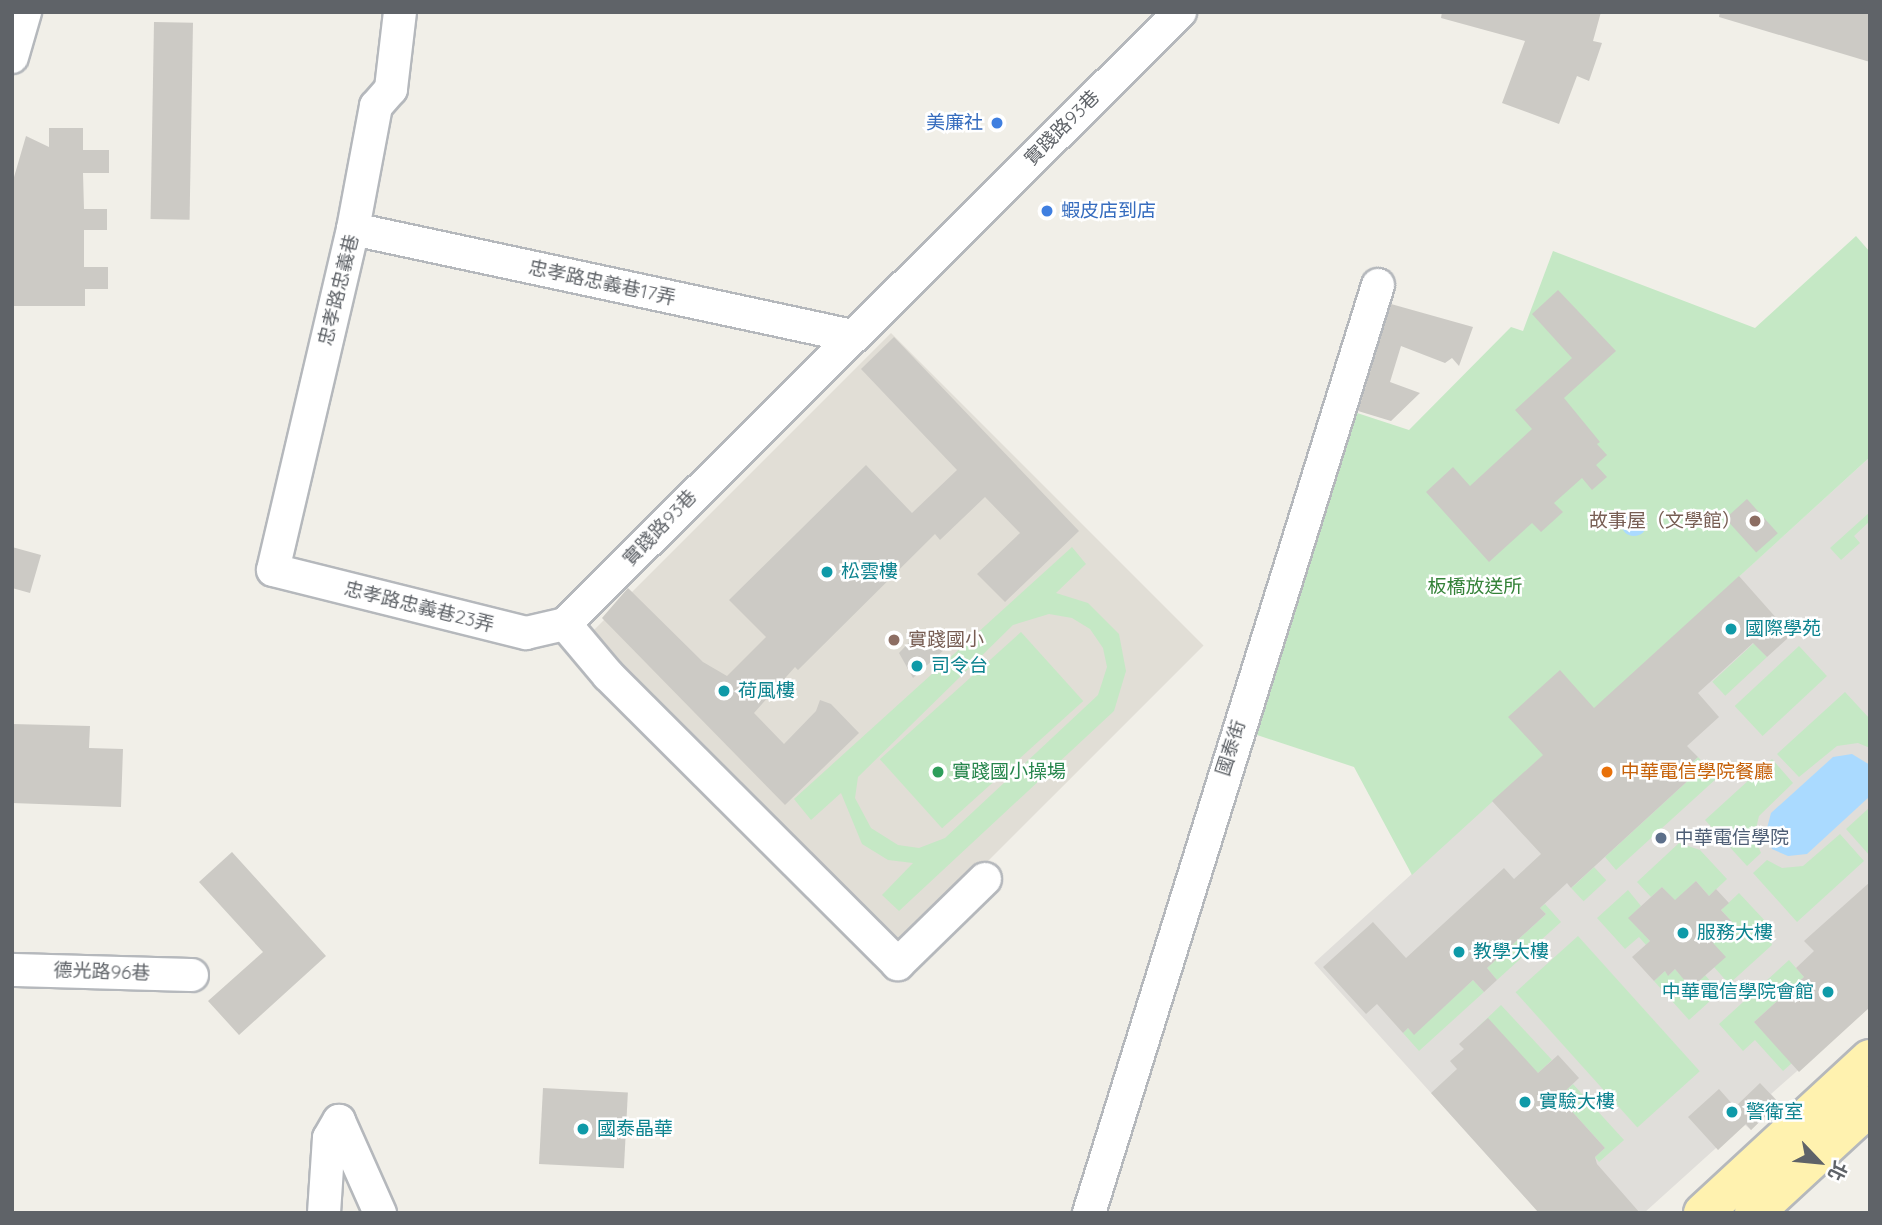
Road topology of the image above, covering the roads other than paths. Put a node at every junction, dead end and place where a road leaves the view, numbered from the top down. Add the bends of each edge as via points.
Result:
1 (24, 12) edge
2 (400, 12) edge
3 (1180, 12) edge
4 (12, 57) edge
5 (353, 229) junction
6 (1378, 285) dead end
7 (852, 336) junction
8 (273, 570) joint
9 (565, 624) junction
10 (985, 879) dead end
11 (12, 970) edge
12 (192, 975) dead end
13 (1870, 1059) edge
14 (1870, 1106) edge
15 (324, 1213) edge
16 (380, 1213) edge
17 (1089, 1213) edge
18 (1703, 1213) edge
19 (1754, 1213) edge

1 - 4 street
2 - 5 street, 忠孝路忠義巷 via 391,89 376,106
3 - 7 street, 實踐路93巷
5 - 7 street, 忠孝路忠義巷17弄
5 - 8 street, 忠孝路忠義巷
6 - 17 street, 國泰街
7 - 9 street, 實踐路93巷
8 - 9 street, 忠孝路忠義巷23弄 via 526,633
9 - 10 street via 608,675 898,964
11 - 12 street, 德光路96巷
13 - 18 main road
14 - 19 main road
15 - 16 street via 329,1138 339,1121

